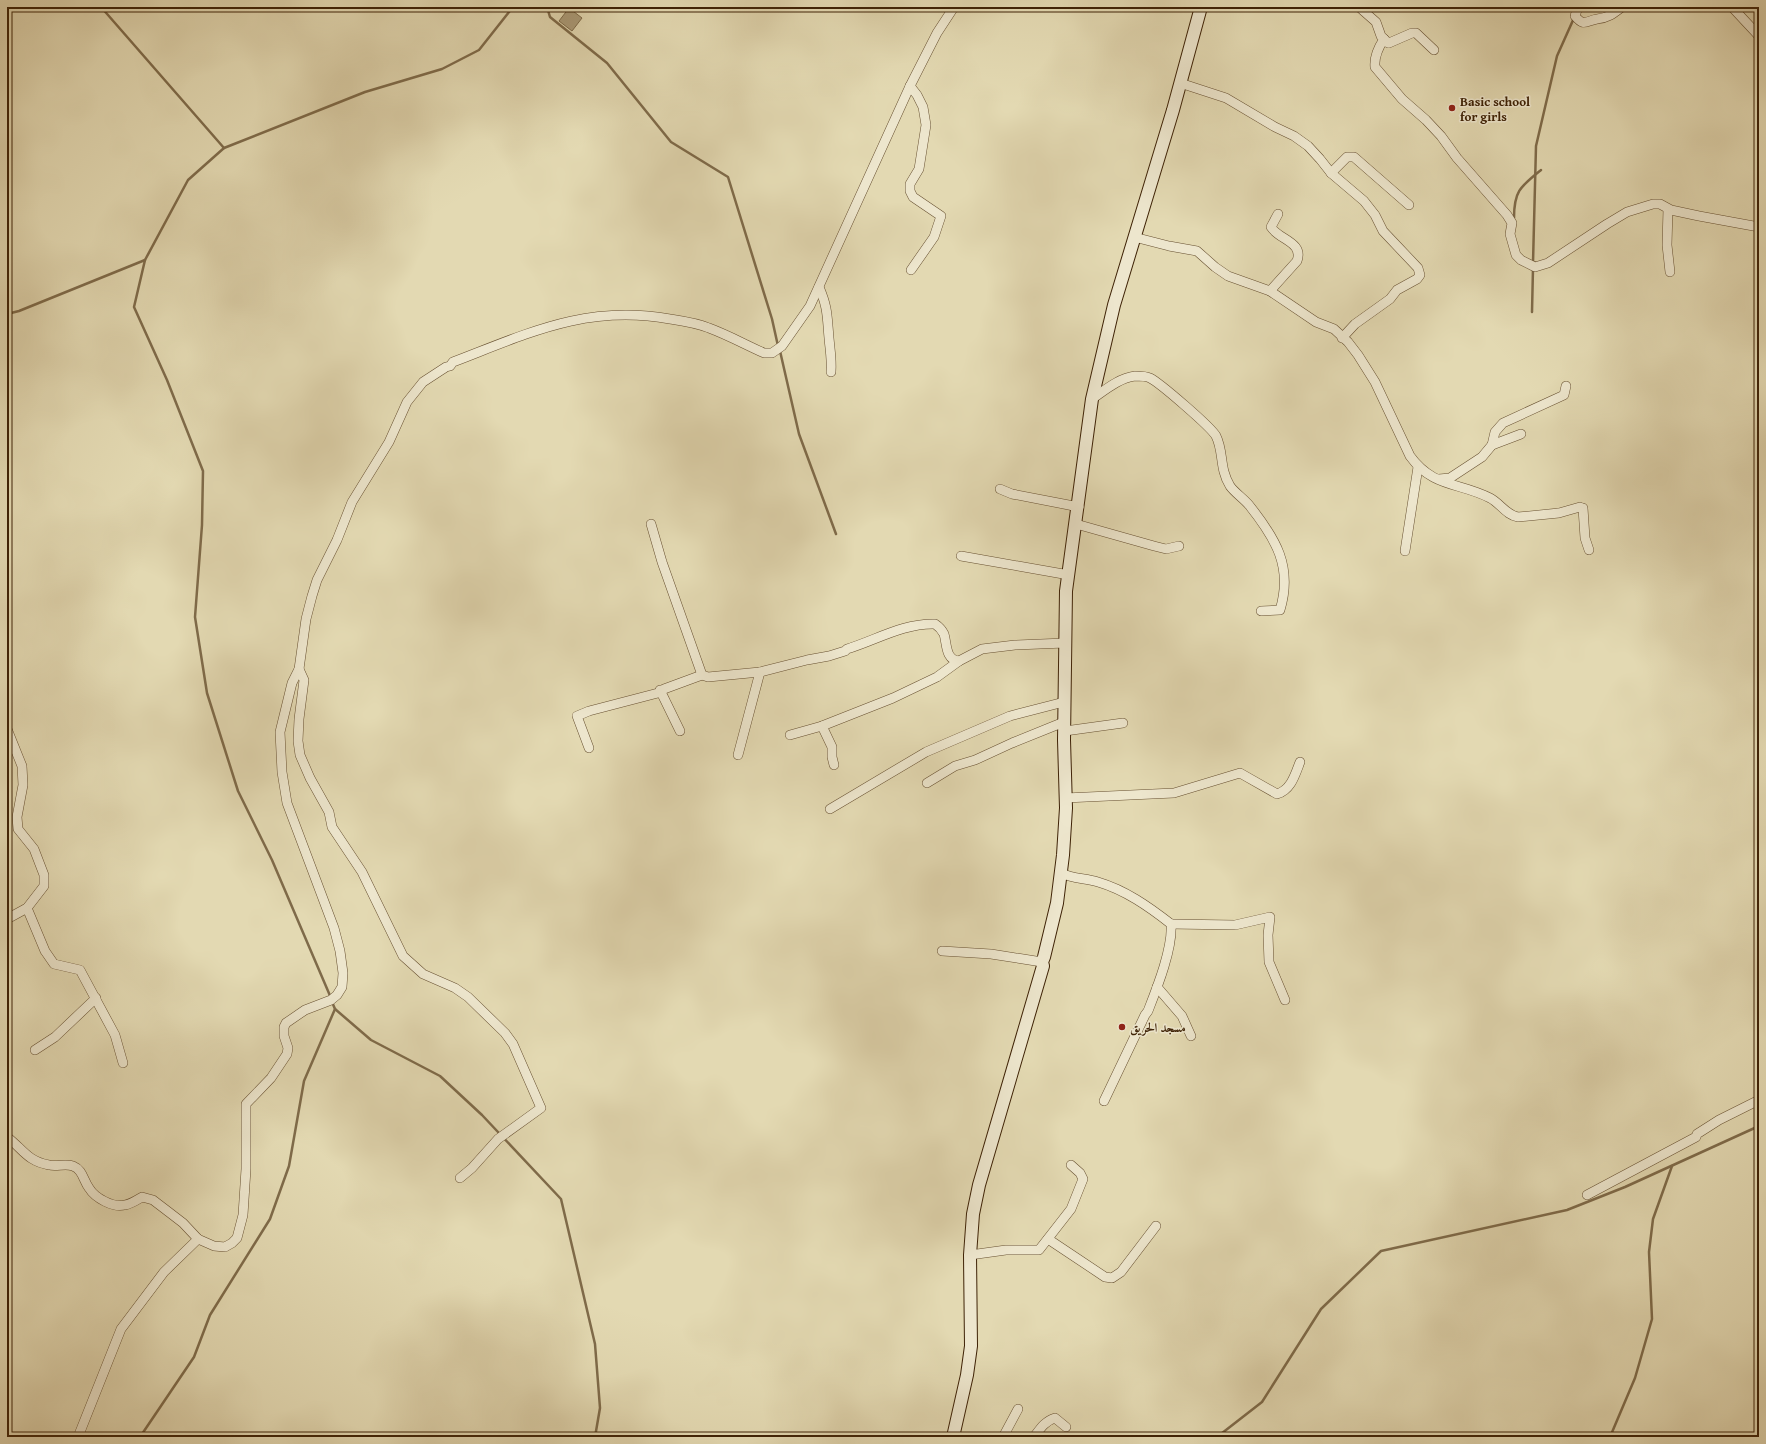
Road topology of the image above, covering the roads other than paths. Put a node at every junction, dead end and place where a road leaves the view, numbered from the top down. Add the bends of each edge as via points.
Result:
1 (954, 7) edge
2 (1201, 7) edge
3 (1360, 7) edge
4 (1578, 7) edge
5 (1622, 7) edge
6 (1732, 7) edge
7 (1759, 36) edge
8 (1388, 43) junction
9 (1434, 50) dead end
10 (1180, 83) junction
11 (910, 86) junction
12 (1331, 173) junction
13 (1409, 205) dead end
14 (1668, 209) junction
15 (1278, 214) dead end
16 (1759, 227) edge
17 (1134, 237) junction
18 (911, 270) dead end
19 (1670, 272) dead end
20 (819, 287) junction
21 (1270, 291) junction
22 (1342, 338) junction
23 (831, 372) dead end
24 (1566, 386) dead end
25 (1092, 399) junction
26 (1521, 434) dead end
27 (1492, 445) junction
28 (1418, 467) junction
29 (1435, 479) junction
30 (1000, 489) dead end
31 (1079, 507) junction
32 (651, 524) dead end
33 (1076, 524) junction
34 (1179, 546) dead end
35 (1588, 550) dead end
36 (1405, 551) dead end
37 (961, 556) dead end
38 (1069, 575) junction
39 (1261, 611) dead end
40 (1065, 643) junction
41 (959, 661) junction
42 (299, 669) junction
43 (760, 672) junction
44 (702, 675) junction
45 (660, 690) junction
46 (1064, 702) junction
47 (1123, 723) dead end
48 (822, 726) junction
49 (1064, 727) junction
50 (7, 729) edge
51 (680, 731) dead end
52 (790, 735) dead end
53 (589, 748) dead end
54 (738, 755) dead end
55 (1300, 762) dead end
56 (834, 765) dead end
57 (927, 783) dead end
58 (1065, 798) junction
59 (830, 809) dead end
60 (1061, 873) junction
61 (27, 908) junction
62 (7, 919) edge
63 (1171, 924) junction
64 (942, 951) dead end
65 (1042, 962) junction
66 (1157, 987) junction
67 (96, 998) junction
68 (1285, 1000) dead end
69 (1191, 1036) dead end
70 (35, 1050) dead end
71 (123, 1063) dead end
72 (1759, 1100) edge
73 (1104, 1101) dead end
74 (7, 1137) edge
75 (1071, 1165) dead end
76 (460, 1178) dead end
77 (1587, 1195) dead end
78 (1156, 1226) dead end
79 (198, 1239) junction
80 (1048, 1239) junction
81 (970, 1255) junction
82 (1018, 1410) dead end
83 (1066, 1427) dead end
84 (78, 1437) edge
85 (953, 1437) edge
86 (1003, 1437) edge
87 (1034, 1437) edge

1 - 11 street via 937,33
2 - 10 street
3 - 8 street via 1376,22
4 - 5 street via 1575,16 1586,23 1612,16
6 - 7 street
8 - 9 street via 1416,33
8 - 14 street via 1378,49 1375,67 1402,99 1441,136 1507,215 1512,223 1510,234 1516,255 1529,265 1541,267 1627,212 1653,204 1660,204
10 - 12 street via 1226,98 1294,136 1308,146
10 - 17 street
11 - 18 street via 923,107 926,124 919,168 910,184 910,191 913,197 941,216 934,237
11 - 20 street
12 - 13 street via 1347,157 1354,157
12 - 22 street via 1364,201 1383,231 1418,268 1420,275 1397,290 1390,299 1355,324
14 - 16 street
14 - 19 street via 1667,245
15 - 21 street via 1271,227 1298,249 1299,255 1297,261
17 - 21 street via 1197,251 1228,276
17 - 25 street via 1114,305
20 - 23 street via 827,308
20 - 42 street via 800,322 782,346 772,353 764,353 697,324 638,314 619,314 578,319 538,328 453,362 423,382 407,402 389,442 352,502 317,580 306,619
21 - 22 street via 1316,322 1334,329
22 - 28 street via 1358,355 1375,382 1400,436
24 - 27 street via 1564,395 1559,399 1503,423 1495,432
25 - 31 street
25 - 39 street via 1125,379 1142,376 1166,390 1205,423 1215,435 1219,443 1224,476 1261,520 1282,558 1285,584 1280,610
26 - 27 street
27 - 29 street via 1482,457 1450,478
28 - 29 street
28 - 36 street
29 - 35 street via 1491,498 1512,516 1559,513 1581,507
30 - 31 street via 1012,494
31 - 33 street
32 - 44 street
33 - 34 street via 1160,548
33 - 38 street
37 - 38 street
38 - 40 street via 1066,591
40 - 41 street via 988,648
40 - 46 street
41 - 43 street via 948,652 943,632 935,624 927,624 894,631 845,652
41 - 48 street via 937,677 917,687
42 - 76 street via 304,680 299,719 300,755 329,812 332,827 362,872 403,956 423,974 455,988 468,997 505,1034 513,1044 541,1108 498,1139
42 - 79 street via 292,683 280,732 282,772 287,803 334,928 343,973 342,987 331,1000 305,1010 286,1023 284,1036 288,1054 271,1078 246,1104 246,1169 243,1208 237,1238 225,1247 214,1246
43 - 44 street via 708,677
43 - 54 street
44 - 45 street
45 - 51 street
45 - 53 street via 658,693 577,716
46 - 49 street
46 - 59 street via 1010,716 926,752
47 - 49 street
48 - 52 street
48 - 56 street via 832,748
49 - 57 street via 1012,743 955,766
49 - 58 street
50 - 61 street via 22,766 23,785 17,817 18,829 34,849 44,875 44,886
55 - 58 street via 1287,789 1277,794 1240,773 1174,793
58 - 60 street
60 - 63 street via 1096,881 1133,896
60 - 65 street via 1057,903
61 - 62 street
61 - 67 street via 45,951 54,964 80,970
63 - 66 street via 1172,932
63 - 68 street via 1235,924 1270,918 1269,962
64 - 65 street via 991,954
65 - 81 street via 1043,966 979,1185 973,1214
66 - 69 street via 1182,1016
66 - 73 street
67 - 70 street via 55,1037
67 - 71 street via 115,1035
72 - 77 street
74 - 79 street via 30,1160 55,1166 73,1166 81,1171 89,1189 114,1205 125,1206 142,1197 153,1200 183,1223
75 - 80 street via 1083,1178 1071,1209
78 - 80 street via 1121,1272 1112,1278 1105,1277
79 - 84 street via 164,1272 121,1329
80 - 81 street via 1039,1250 1006,1250
81 - 85 street via 971,1346
82 - 86 street
83 - 87 street via 1055,1418 1044,1424

